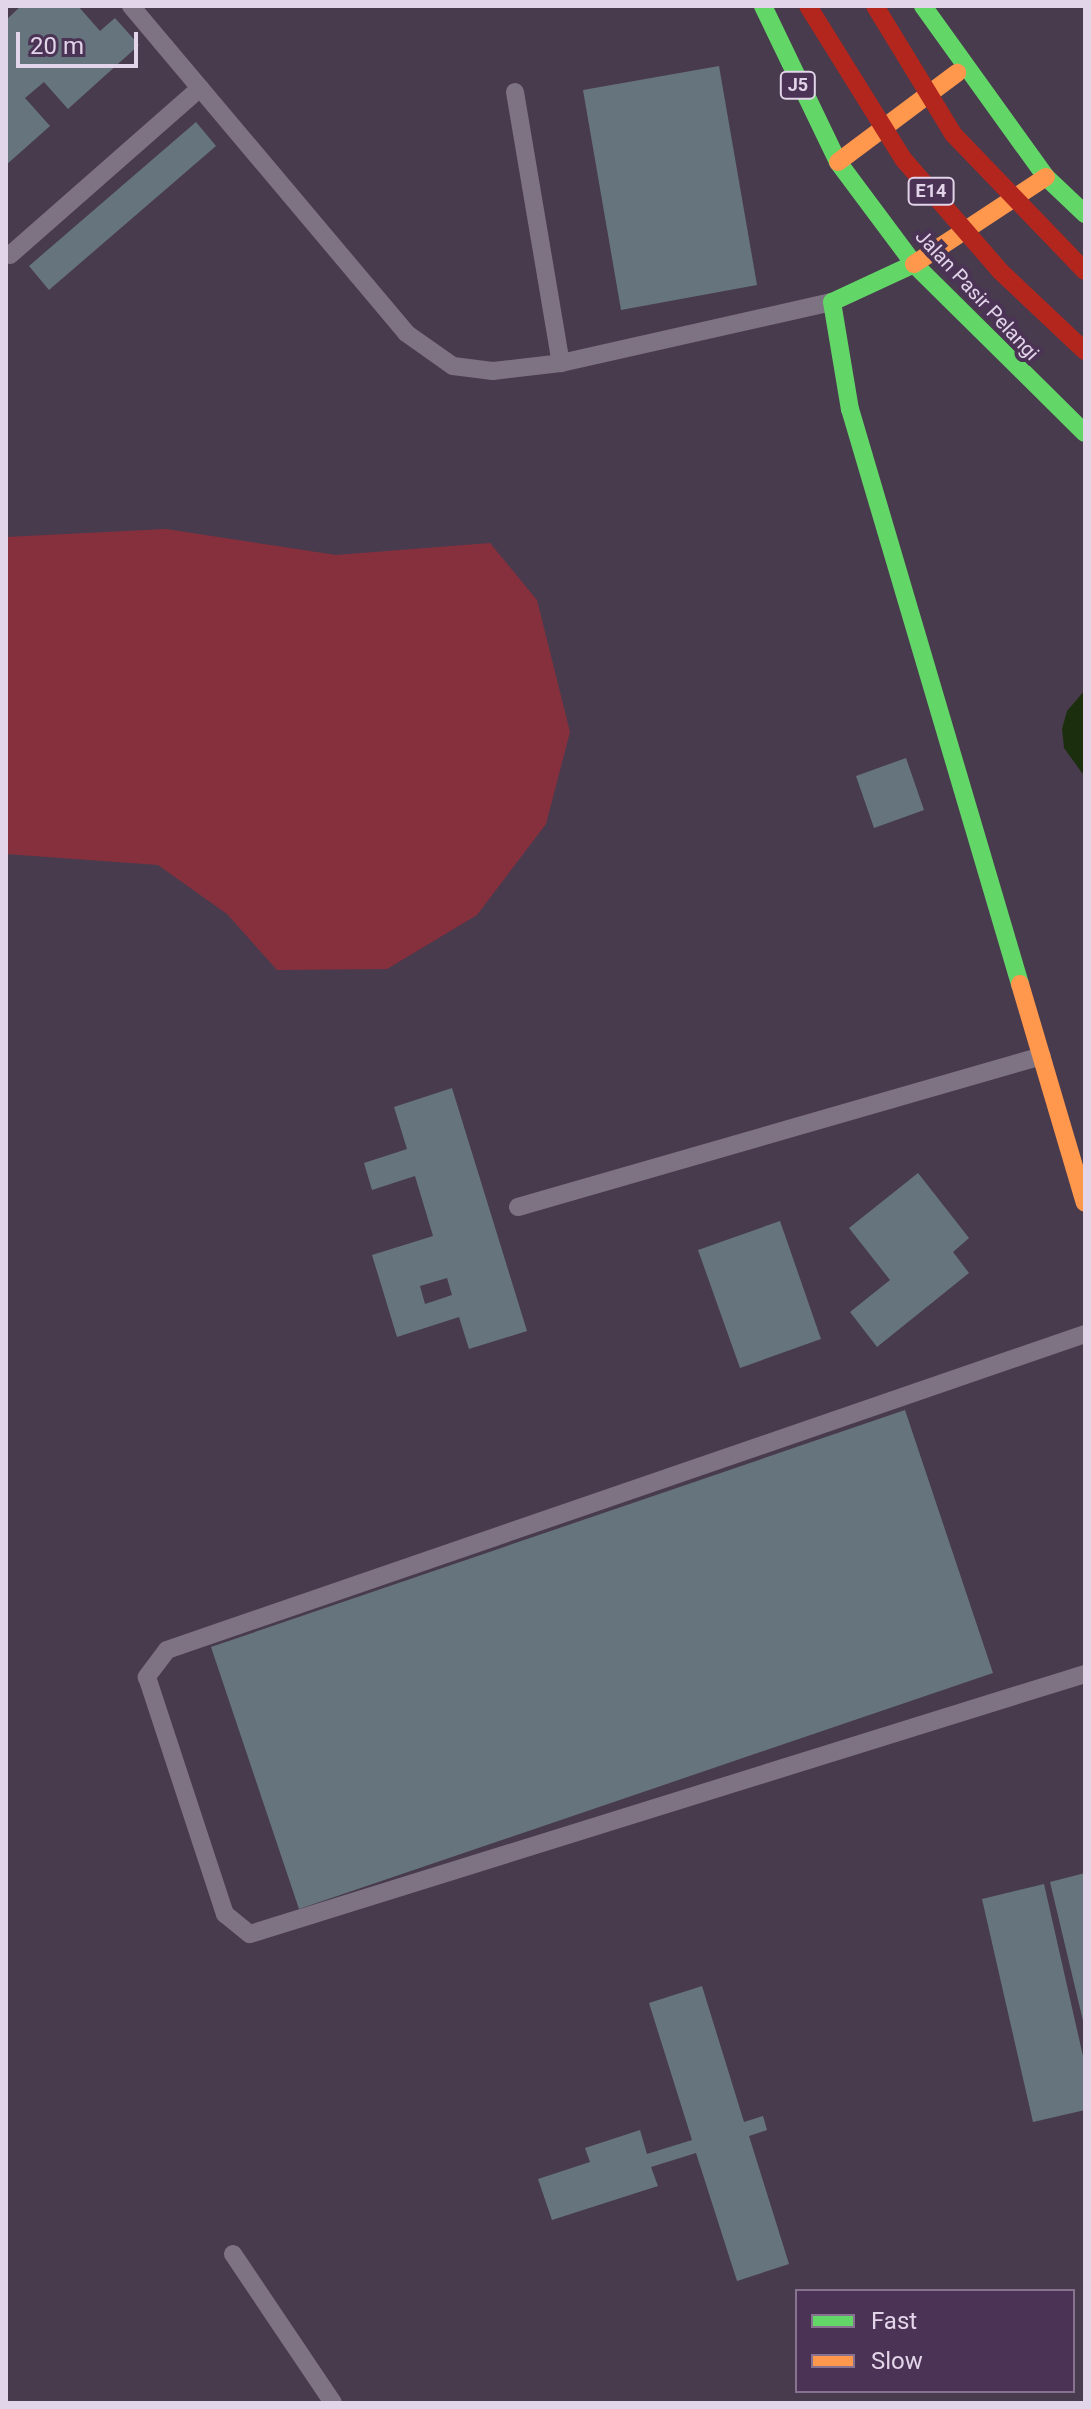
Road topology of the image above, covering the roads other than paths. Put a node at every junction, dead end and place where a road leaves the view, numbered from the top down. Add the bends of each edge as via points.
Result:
1 (131, 6) edge
2 (763, 6) edge
3 (808, 6) edge
4 (875, 6) edge
5 (923, 6) edge
6 (963, 69) junction
7 (200, 88) junction
8 (515, 92) dead end
9 (838, 162) junction
10 (1046, 177) junction
11 (1085, 214) edge
12 (10, 255) dead end
13 (914, 264) junction
14 (1085, 271) edge
15 (832, 302) junction
16 (1085, 351) edge
17 (561, 363) junction
18 (1085, 433) edge
19 (1045, 1055) junction
20 (1085, 1203) edge
21 (518, 1207) dead end
22 (1085, 1334) edge
23 (1085, 1674) edge
24 (233, 2254) dead end
25 (333, 2403) edge

1 - 7 lane
2 - 9 main road, Jalan Pasir Pelangi / J5
3 - 16 main road, E14 via 904,160 1000,271
4 - 14 main road, E14 via 953,134
5 - 6 main road
6 - 9 main road
6 - 10 main road
7 - 12 lane
7 - 17 lane via 406,333 453,366 493,371
8 - 17 lane
9 - 13 main road, Jalan Pasir Pelangi / J5
10 - 11 main road
10 - 13 main road
13 - 15 main road
13 - 18 main road, Jalan Pasir Pelangi / J5
15 - 17 lane
15 - 19 main road via 850,409
19 - 20 main road
19 - 21 lane
22 - 23 lane via 167,1650 147,1677 225,1914 250,1934
24 - 25 lane

